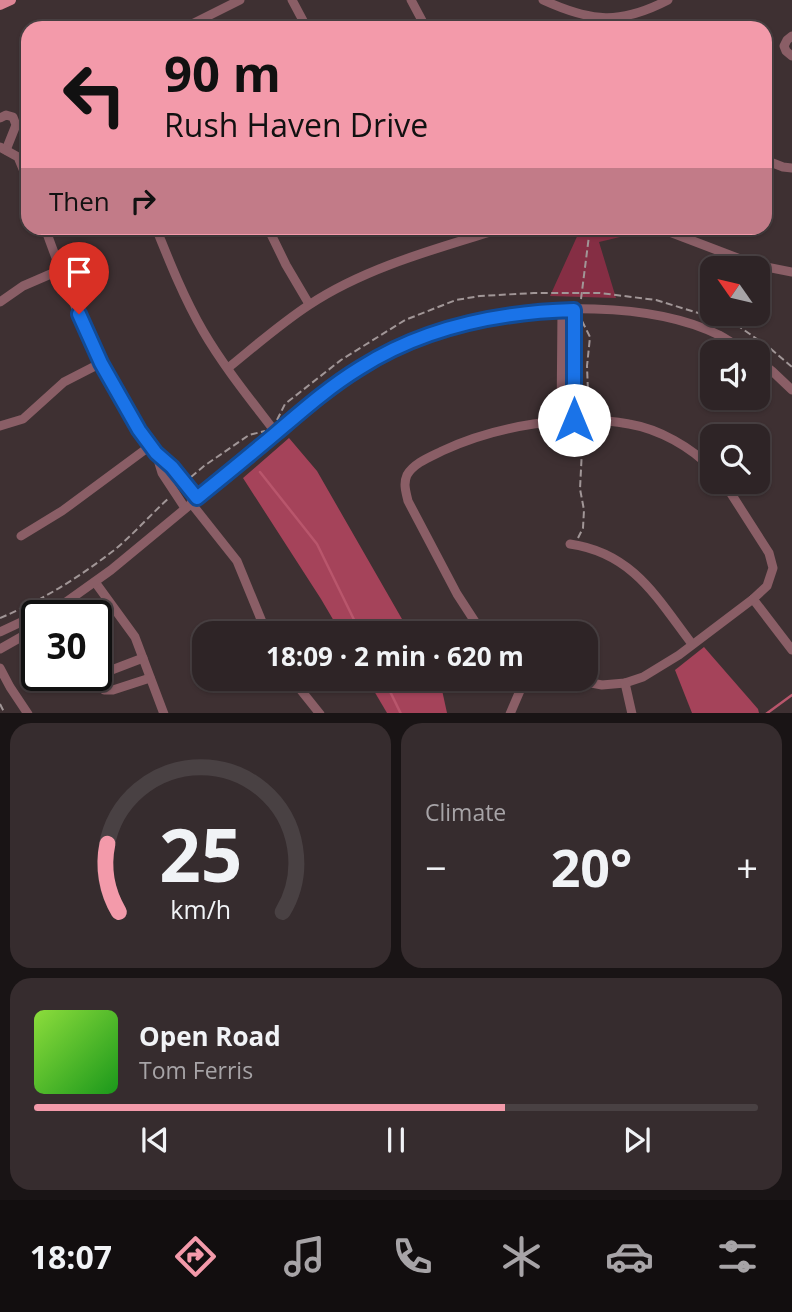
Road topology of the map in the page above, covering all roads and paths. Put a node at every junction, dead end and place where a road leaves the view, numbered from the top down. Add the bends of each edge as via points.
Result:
1 (11, 0) edge
2 (240, 0) edge
3 (292, 0) edge
4 (411, 0) edge
5 (543, 0) edge
6 (668, 0) edge
7 (0, 5) edge
8 (198, 21) edge
9 (303, 21) edge
10 (422, 21) edge
11 (792, 36) edge
12 (792, 56) edge
13 (0, 118) edge
14 (3, 148) edge
15 (772, 163) edge
16 (21, 164) edge
17 (792, 168) edge
18 (48, 235) edge
19 (159, 235) edge
20 (271, 235) edge
21 (482, 235) edge
22 (589, 235) edge
23 (676, 235) edge
24 (60, 270) junction
25 (792, 272) edge
26 (582, 293) junction
27 (0, 302) edge
28 (309, 304) junction
29 (562, 310) junction
30 (577, 310) junction
31 (726, 340) edge
32 (101, 363) junction
33 (792, 367) edge
34 (228, 368) junction
35 (770, 369) edge
36 (792, 390) edge
37 (574, 420) junction
38 (561, 421) junction
39 (0, 426) edge
40 (274, 430) junction
41 (153, 450) junction
42 (700, 459) edge
43 (185, 483) junction
44 (175, 493) junction
45 (731, 494) edge
46 (191, 503) junction
47 (21, 536) dead end
48 (570, 544) dead end
49 (95, 582) junction
50 (753, 599) junction
51 (70, 600) edge
52 (0, 618) edge
53 (262, 621) edge
54 (473, 621) edge
55 (21, 622) edge
56 (0, 632) edge
57 (21, 637) edge
58 (692, 645) junction
59 (0, 649) edge
60 (792, 650) edge
61 (143, 659) junction
62 (0, 668) edge
63 (150, 678) junction
64 (625, 683) junction
65 (598, 684) edge
66 (302, 691) edge
67 (520, 691) edge
68 (0, 704) edge
69 (5, 713) edge
70 (28, 713) edge
71 (164, 713) edge
72 (320, 713) edge
73 (510, 713) edge
74 (632, 713) edge

1 - 7 main road
2 - 8 street
3 - 9 street
4 - 10 street
5 - 6 street via 592,18 621,18
11 - 12 street via 784,46
13 - 14 street via 13,117 16,125
14 - 16 street
15 - 17 street
18 - 24 street
19 - 34 street via 184,295
20 - 28 street
21 - 28 street via 382,268
22 - 26 path
23 - 25 street via 756,265
24 - 27 street via 23,285
24 - 32 street
26 - 30 path
26 - 33 path via 656,300 722,319 737,325
26 - 40 path via 480,296 456,300 405,320 341,360 285,404
28 - 34 street
29 - 30 street
29 - 38 street
29 - 40 street via 466,322 407,344 362,366
30 - 31 street via 615,310 670,319
30 - 37 street
32 - 39 street via 64,382 23,419
32 - 41 street
34 - 40 street
35 - 36 street
37 - 38 street
37 - 42 street via 643,428
38 - 54 street via 468,440 417,464 408,475 404,486 408,501
40 - 43 path via 249,435
40 - 46 street
41 - 43 street
41 - 44 street
41 - 47 street
43 - 46 street
44 - 46 street
44 - 52 path via 78,577
45 - 50 street via 769,553 773,568 767,586
46 - 49 street
46 - 53 street via 237,561
48 - 58 street via 611,556 636,574
49 - 51 street
49 - 61 street via 133,632
50 - 58 street
50 - 60 street
55 - 56 street
57 - 59 street
58 - 64 street via 657,670
61 - 63 street
61 - 63 street via 105,673 100,685 113,690
62 - 70 street
63 - 71 street
64 - 65 street
64 - 74 street
66 - 72 street
67 - 73 street
68 - 69 path

